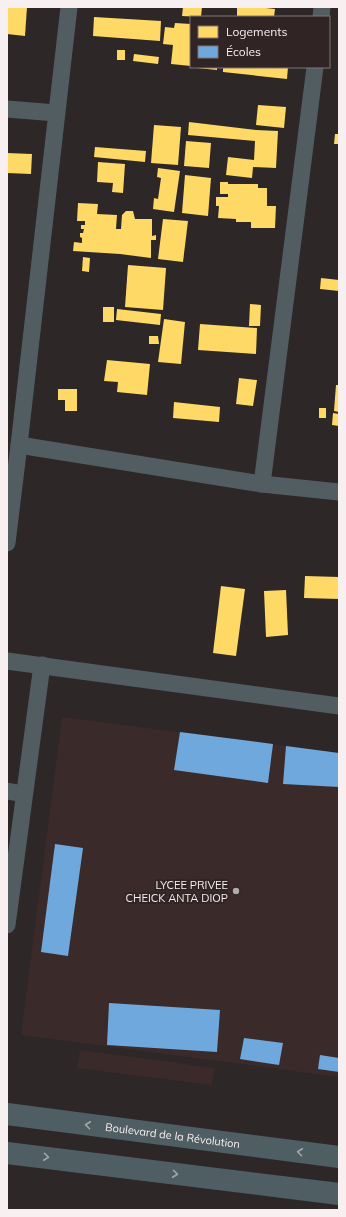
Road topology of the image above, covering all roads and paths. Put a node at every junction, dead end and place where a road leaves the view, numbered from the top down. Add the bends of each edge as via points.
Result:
1 (69, 7) edge
2 (315, 68) edge
3 (7, 109) edge
4 (56, 113) junction
5 (20, 445) junction
6 (262, 484) junction
7 (339, 492) edge
8 (7, 543) edge
9 (7, 661) edge
10 (42, 665) junction
11 (339, 706) edge
12 (7, 791) edge
13 (24, 794) junction
14 (7, 925) edge
15 (7, 1114) edge
16 (7, 1153) edge
17 (339, 1157) edge
18 (339, 1194) edge

1 - 4 street
2 - 6 street
3 - 4 street
4 - 5 street
5 - 6 street
5 - 8 street
6 - 7 street
9 - 10 street
10 - 11 street
10 - 13 street
12 - 13 street
13 - 14 street
17 -> 15 main road, Boulevard de la Révolution
16 -> 18 main road

